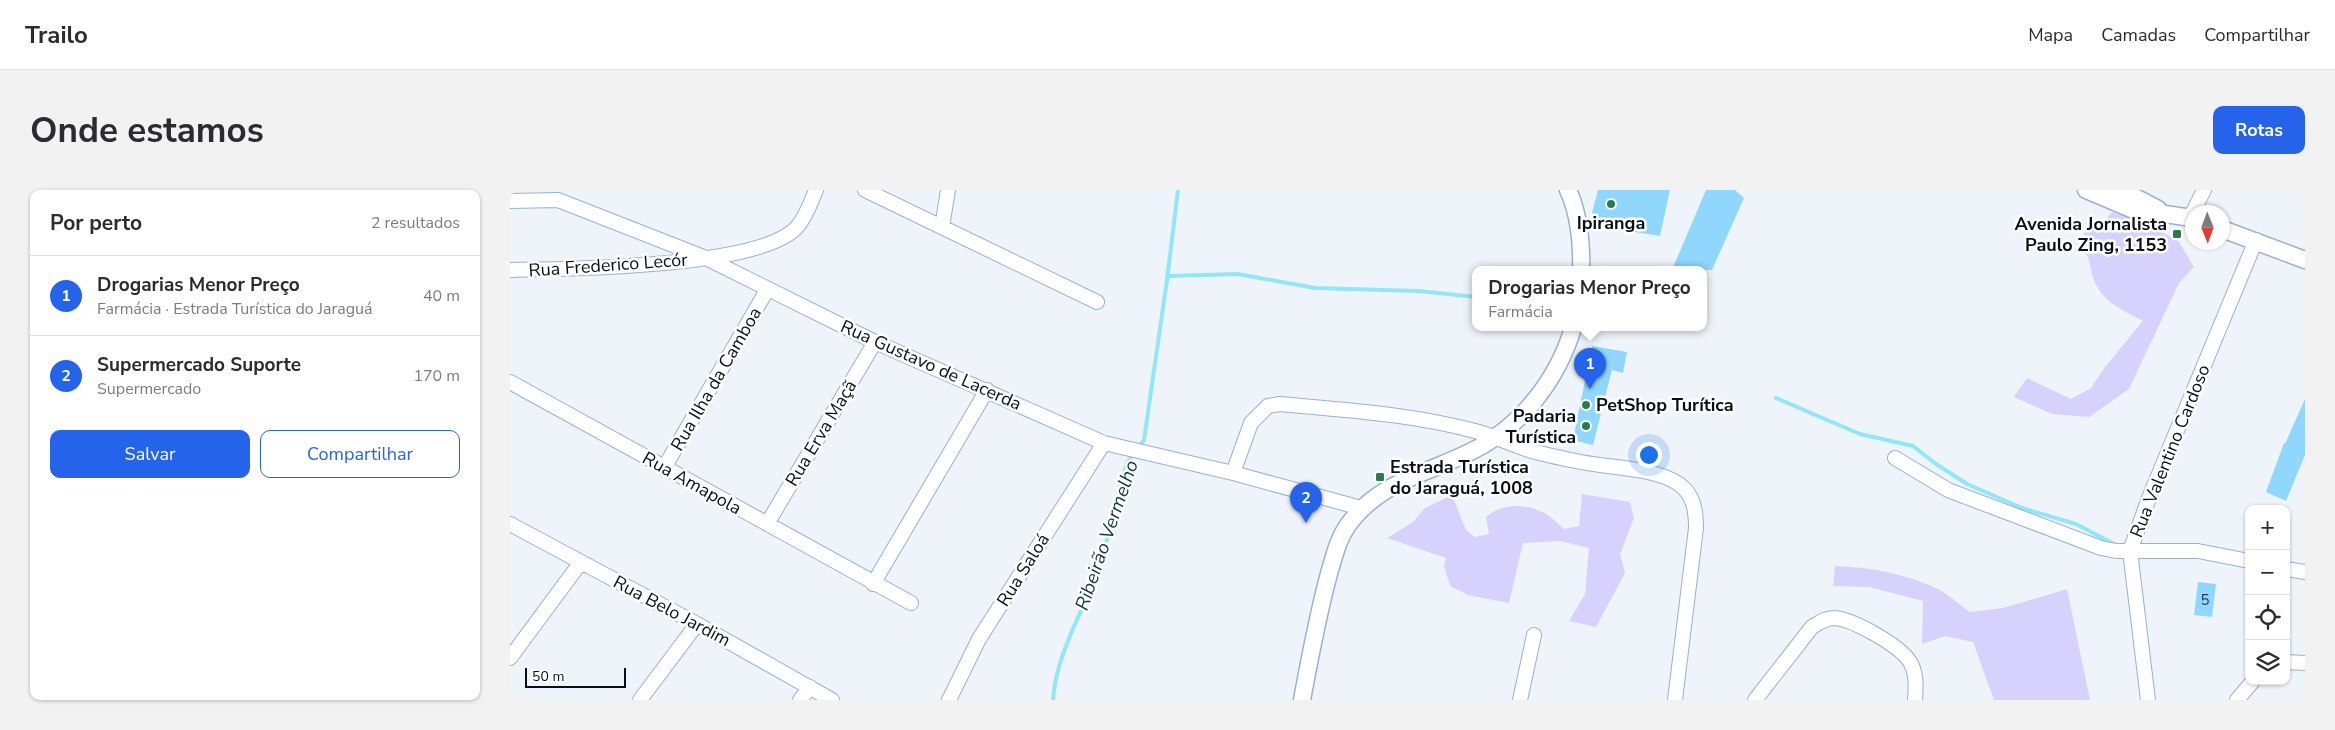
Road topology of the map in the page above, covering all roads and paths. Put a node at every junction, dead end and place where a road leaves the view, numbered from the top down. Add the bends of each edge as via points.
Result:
1 (536, 190) edge
2 (816, 190) edge
3 (864, 190) edge
4 (948, 190) edge
5 (2204, 190) edge
6 (1569, 191) edge
7 (2093, 193) edge
8 (558, 200) junction
9 (510, 201) edge
10 (2197, 205) edge
11 (2185, 217) edge
12 (942, 227) junction
13 (2230, 231) edge
14 (2256, 240) junction
15 (706, 258) junction
16 (2305, 260) edge
17 (1581, 266) edge
18 (510, 270) edge
19 (767, 290) junction
20 (1097, 302) dead end
21 (1572, 331) edge
22 (875, 342) junction
23 (510, 382) edge
24 (987, 390) junction
25 (1497, 438) junction
26 (1109, 444) junction
27 (1894, 458) dead end
28 (664, 468) junction
29 (1233, 473) junction
30 (1361, 508) junction
31 (510, 524) edge
32 (767, 524) junction
33 (2130, 551) junction
34 (2245, 561) edge
35 (581, 562) junction
36 (2290, 570) edge
37 (2305, 572) edge
38 (873, 584) junction
39 (911, 603) dead end
40 (698, 624) junction
41 (1534, 635) dead end
42 (510, 658) edge
43 (2290, 662) edge
44 (2305, 663) edge
45 (2250, 685) edge
46 (810, 687) junction
47 (640, 700) edge
48 (800, 700) edge
49 (832, 700) edge
50 (949, 700) edge
51 (1302, 700) edge
52 (1520, 700) edge
53 (1675, 700) edge
54 (1755, 700) edge
55 (1915, 700) edge
56 (2148, 700) edge
57 (2237, 700) edge

1 - 8 street
2 - 15 street, Rua Frederico Lecór via 796,228 774,241
3 - 12 street
4 - 12 street
5 - 10 street
6 - 17 main road via 1576,216
7 - 11 main road via 2137,198 2164,213
8 - 9 street, Rua Gustavo de Lacerda
8 - 15 street, Rua Gustavo de Lacerda
12 - 20 street
13 - 14 main road
14 - 16 main road
14 - 33 street, Rua Valentino Cardoso via 2148,498
15 - 18 street, Rua Frederico Lecór via 630,267
15 - 19 street, Rua Gustavo de Lacerda
19 - 22 street, Rua Gustavo de Lacerda
19 - 28 street, Rua Ilha da Camboa
21 - 25 main road via 1552,378 1534,403
22 - 24 street, Rua Gustavo de Lacerda
22 - 32 street, Rua Erva Maçã
23 - 28 street, Rua Amapola
24 - 26 street, Rua Gustavo de Lacerda
24 - 38 street
25 - 29 street via 1431,421 1280,404 1268,406 1251,423
25 - 30 main road via 1469,453 1412,475
25 - 53 street via 1532,451 1578,462 1662,477 1679,484 1689,495 1695,508 1696,528
26 - 29 street, Rua Gustavo de Lacerda
26 - 50 street, Rua Saloá via 979,639
27 - 33 street via 1948,490 2074,539 2101,548
28 - 32 street, Rua Amapola
29 - 30 street, Rua Gustavo de Lacerda
30 - 51 main road via 1338,542 1325,586
31 - 35 street, Rua Belo Jardim
32 - 38 street, Rua Amapola
33 - 34 street via 2198,552
33 - 56 street, Rua Valentino Cardoso
35 - 40 street, Rua Belo Jardim
35 - 42 street
36 - 37 street
38 - 39 street, Rua Amapola
40 - 46 street, Rua Belo Jardim
40 - 47 street
41 - 52 street
43 - 44 street
45 - 57 street
46 - 48 street
46 - 49 street, Rua Belo Jardim
54 - 55 street via 1812,627 1833,618 1848,621 1893,644 1909,659 1914,673

